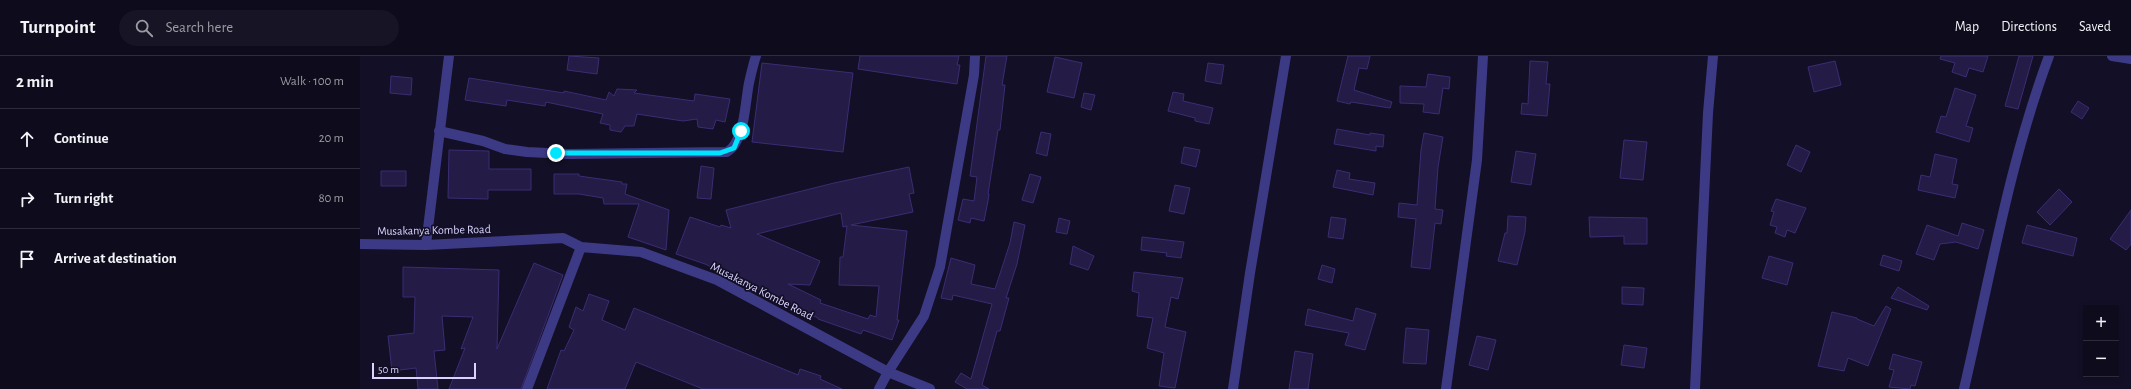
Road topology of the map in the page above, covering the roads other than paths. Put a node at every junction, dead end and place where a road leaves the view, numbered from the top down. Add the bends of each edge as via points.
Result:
1 (449, 56) edge
2 (756, 56) edge
3 (975, 56) edge
4 (1286, 56) edge
5 (1483, 56) edge
6 (1713, 56) edge
7 (2049, 56) edge
8 (2112, 56) edge
9 (2131, 59) edge
10 (439, 131) junction
11 (360, 244) edge
12 (426, 245) junction
13 (581, 247) junction
14 (888, 372) junction
15 (527, 389) edge
16 (879, 389) edge
17 (930, 389) edge
18 (1233, 389) edge
19 (1446, 389) edge
20 (1695, 389) edge
21 (1964, 389) edge

1 - 10 street
2 - 10 street via 741,131 734,148 727,152 527,152
3 - 14 street via 974,75 940,266 924,316
4 - 18 street
5 - 19 street via 1477,160
6 - 20 street
7 - 21 street via 2032,102
8 - 9 street
10 - 12 street via 438,159
11 - 12 street, Musakanya Kombe Road
12 - 13 street, Musakanya Kombe Road via 563,238
13 - 14 street, Musakanya Kombe Road via 641,252 717,280
13 - 15 street
14 - 16 street
14 - 17 street, Musakanya Kombe Road

